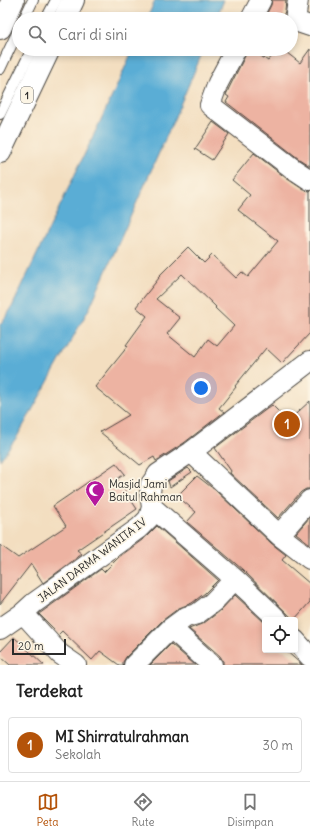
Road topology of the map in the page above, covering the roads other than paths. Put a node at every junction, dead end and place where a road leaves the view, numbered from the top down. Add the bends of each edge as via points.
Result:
1 (13, 0) edge
2 (33, 0) edge
3 (56, 0) edge
4 (73, 0) edge
5 (261, 0) edge
6 (298, 0) edge
7 (27, 12) edge
8 (50, 12) edge
9 (67, 12) edge
10 (255, 12) edge
11 (296, 12) edge
12 (298, 22) edge
13 (310, 26) edge
14 (0, 28) edge
15 (12, 44) edge
16 (29, 56) edge
17 (46, 56) edge
18 (232, 56) edge
19 (0, 69) edge
20 (0, 114) edge
21 (0, 152) edge
22 (310, 180) edge
23 (310, 361) edge
24 (191, 452) junction
25 (310, 500) edge
26 (152, 506) junction
27 (279, 535) junction
28 (310, 559) edge
29 (235, 578) junction
30 (23, 613) junction
31 (275, 617) edge
32 (171, 628) junction
33 (0, 629) edge
34 (298, 643) edge
35 (310, 657) edge
36 (76, 665) edge
37 (134, 665) edge
38 (212, 665) edge

1 - 14 highway
2 - 7 lane
3 - 8 lane
4 - 9 highway
5 - 10 street
6 - 11 street
12 - 13 street
15 - 19 lane
16 - 20 lane
17 - 21 highway, 1
18 - 22 street via 210,105
23 - 24 street, JALAN DARMA WANITA IV
24 - 26 street, JALAN DARMA WANITA IV via 158,474 151,484
24 - 27 street
25 - 27 street
26 - 29 street
26 - 30 street, JALAN DARMA WANITA IV via 149,518 140,528
27 - 28 street
29 - 31 street
29 - 32 street via 213,602
30 - 33 street, JALAN DARMA WANITA IV
30 - 36 street via 60,654
32 - 37 street
32 - 38 street
34 - 35 street

